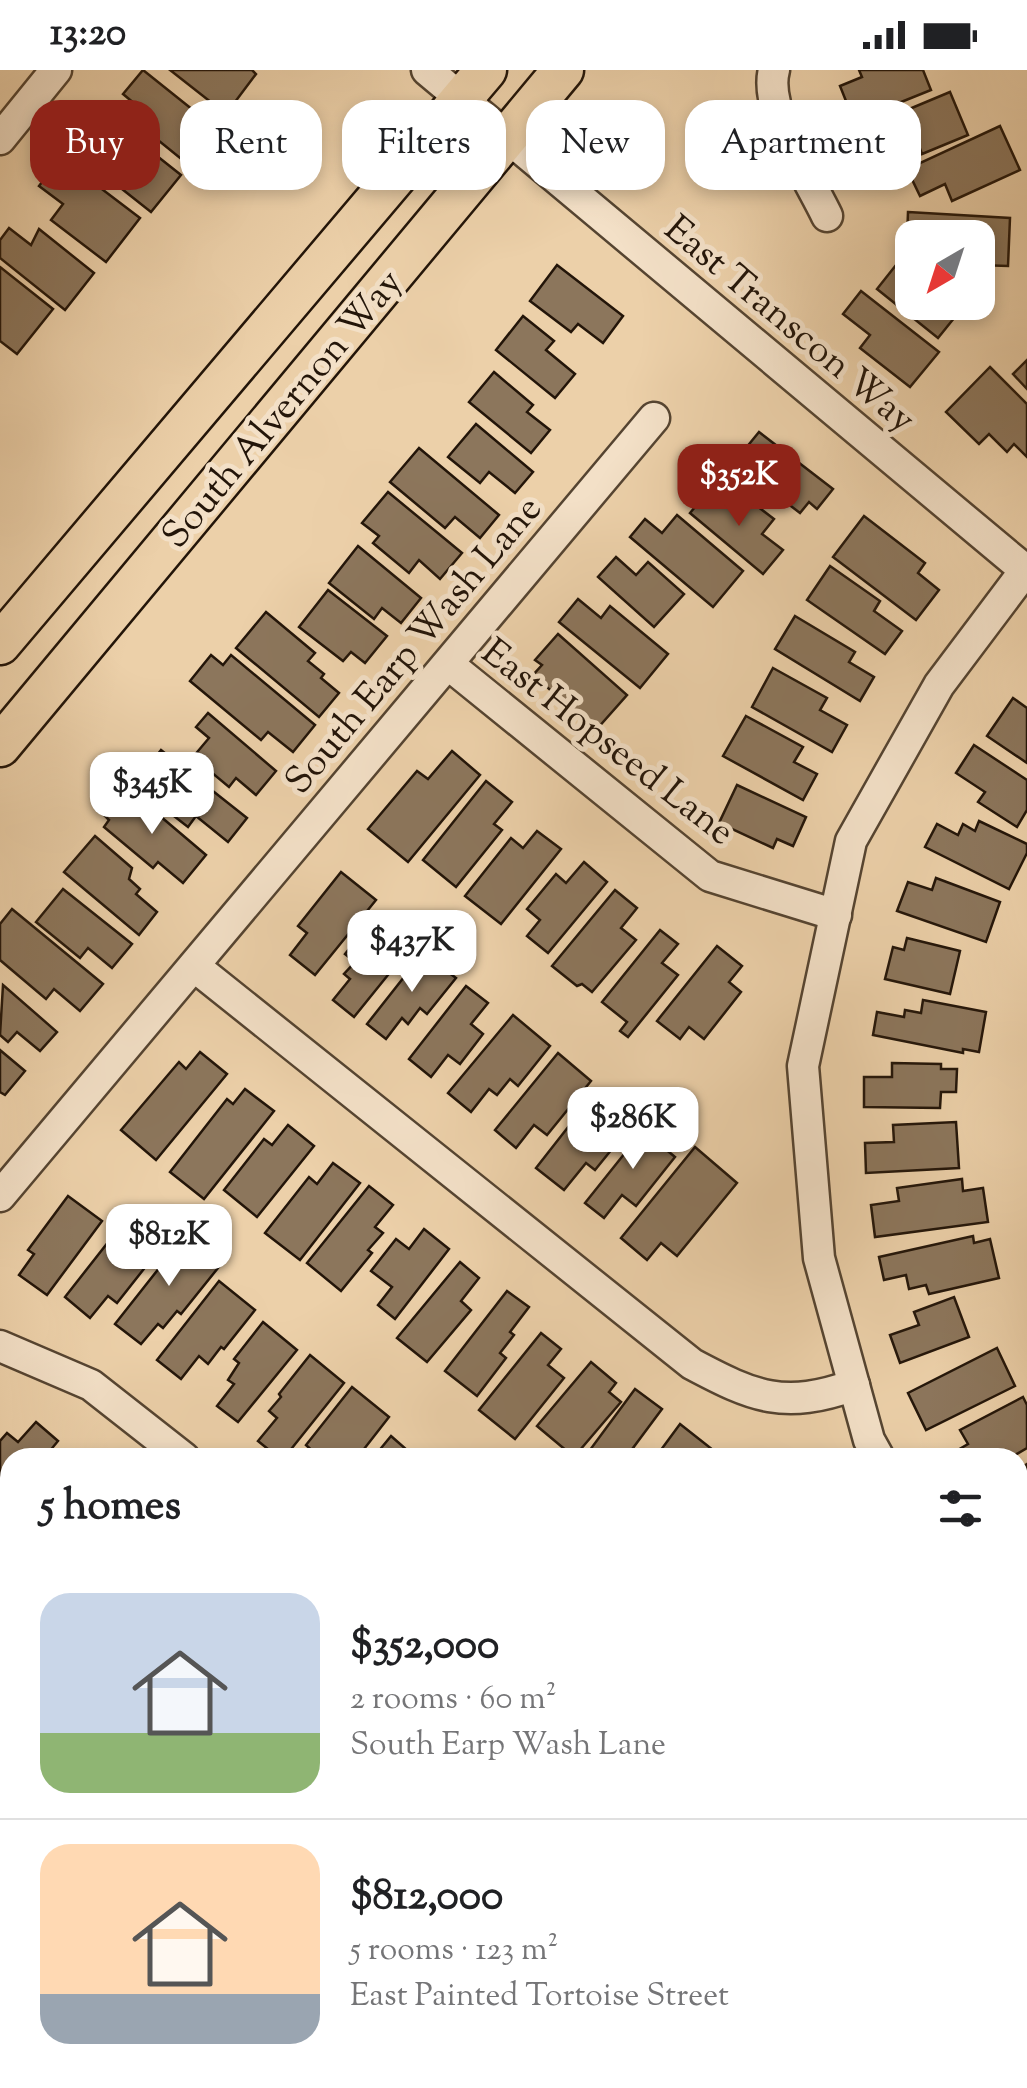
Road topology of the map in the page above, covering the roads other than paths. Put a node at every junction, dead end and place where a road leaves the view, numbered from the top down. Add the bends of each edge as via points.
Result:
1 (55, 70) edge
2 (427, 70) edge
3 (564, 70) edge
4 (774, 70) edge
5 (474, 84) edge
6 (506, 137) joint
7 (0, 139) edge
8 (462, 190) edge
9 (827, 216) dead end
10 (654, 418) dead end
11 (1026, 569) edge
12 (0, 644) edge
13 (448, 664) junction
14 (0, 746) edge
15 (836, 914) junction
16 (194, 966) junction
17 (0, 1196) edge
18 (0, 1346) edge
19 (854, 1386) junction
20 (172, 1448) edge
21 (873, 1448) edge

1 - 7 street
2 - 5 street, East Transcon Way
3 - 6 main road, South Alvernon Way
4 - 9 street via 778,115
5 - 12 main road, South Alvernon Way
6 - 11 street, East Transcon Way
8 - 14 main road, South Alvernon Way
10 - 13 street, South Earp Wash Lane
11 - 15 street via 939,685 851,841
13 - 15 street, East Hopseed Lane via 710,876
13 - 16 street, South Earp Wash Lane
15 - 19 street via 804,1066 819,1258
16 - 17 street, South Earp Wash Lane
16 - 19 street via 692,1364 744,1391 779,1400
18 - 20 street via 92,1384
19 - 21 street

